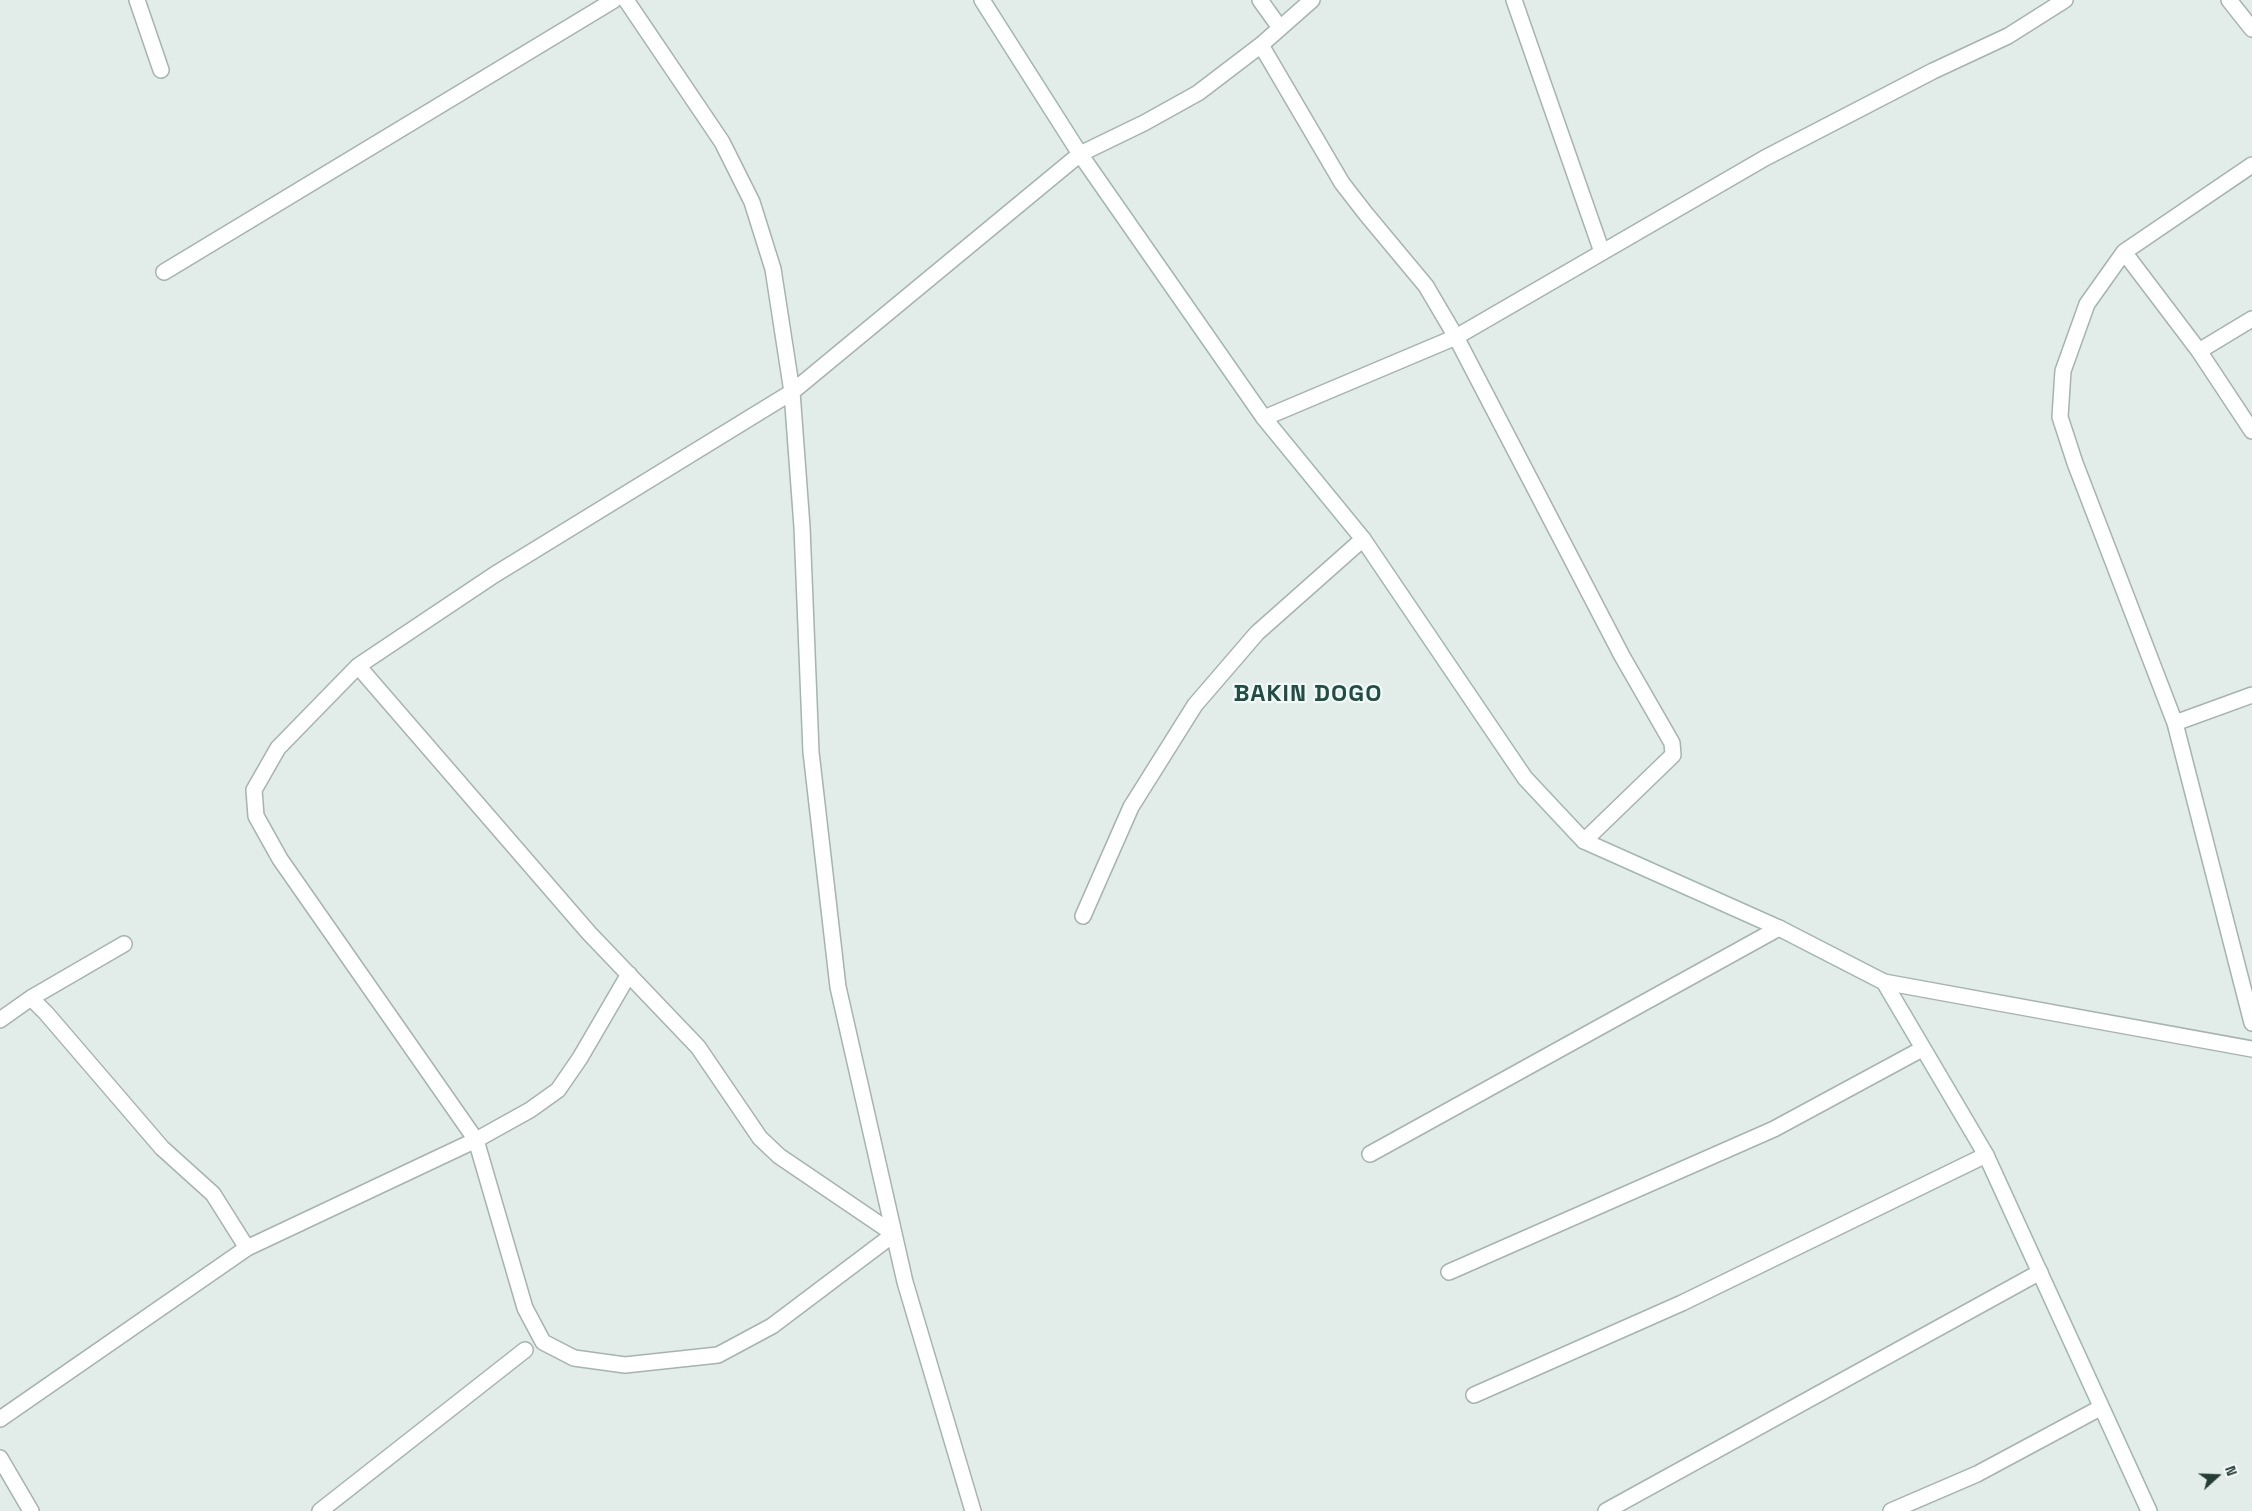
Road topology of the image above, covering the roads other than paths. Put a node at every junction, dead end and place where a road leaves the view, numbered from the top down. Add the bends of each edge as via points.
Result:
1 (137, 0) edge
2 (626, 0) edge
3 (982, 0) edge
4 (1260, 0) edge
5 (1312, 0) edge
6 (1514, 0) edge
7 (2065, 0) edge
8 (2229, 0) edge
9 (607, 2) edge
10 (1280, 28) junction
11 (2252, 30) edge
12 (1261, 45) junction
13 (161, 70) dead end
14 (1080, 154) junction
15 (2252, 165) edge
16 (1602, 252) junction
17 (2124, 252) junction
18 (164, 272) dead end
19 (2252, 319) edge
20 (1456, 337) junction
21 (2199, 352) junction
22 (792, 392) junction
23 (1264, 418) junction
24 (2252, 431) edge
25 (1363, 539) junction
26 (358, 666) junction
27 (2252, 695) edge
28 (2175, 723) junction
29 (1584, 842) junction
30 (1083, 916) dead end
31 (1779, 928) junction
32 (124, 944) dead end
33 (629, 974) junction
34 (1884, 982) junction
35 (31, 998) junction
36 (0, 1020) edge
37 (2252, 1023) edge
38 (1922, 1049) junction
39 (2252, 1049) edge
40 (476, 1140) junction
41 (1370, 1154) dead end
42 (1986, 1155) junction
43 (894, 1234) junction
44 (247, 1248) junction
45 (1449, 1272) dead end
46 (2040, 1272) junction
47 (525, 1350) dead end
48 (1474, 1395) dead end
49 (2100, 1408) junction
50 (0, 1419) edge
51 (0, 1458) edge
52 (31, 1511) edge
53 (320, 1511) edge
54 (973, 1511) edge
55 (1606, 1511) edge
56 (1890, 1511) edge
57 (2149, 1511) edge

1 - 13 street
2 - 22 street via 722,142 752,202 773,268
3 - 14 street
4 - 10 street
5 - 10 street
6 - 16 street
7 - 16 street via 2008,36 1765,158
8 - 11 street
9 - 18 street
10 - 12 street
12 - 14 street via 1198,93
12 - 20 street via 1342,183 1426,286
14 - 22 street
14 - 23 street
15 - 17 street
16 - 20 street
17 - 21 street
17 - 28 street via 2086,304 2063,372 2060,417
19 - 21 street
20 - 23 street
20 - 29 street via 1622,656 1672,743 1673,754
21 - 24 street
22 - 26 street via 494,575
22 - 43 street via 802,527 811,752 838,986
23 - 25 street
25 - 29 street via 1525,778
25 - 30 street via 1257,632 1195,705 1131,807
26 - 33 street via 589,933
26 - 40 street via 278,748 254,790 256,816 280,859
27 - 28 street
28 - 37 street
29 - 31 street
31 - 34 street
31 - 41 street
32 - 35 street
33 - 40 street via 558,1090
33 - 43 street via 698,1047 760,1138 779,1156
34 - 38 street
34 - 39 street
35 - 36 street
35 - 44 street via 162,1148 213,1194
38 - 42 street
38 - 45 street via 1774,1129
40 - 43 street via 525,1308 543,1342 574,1358 625,1365 718,1355 772,1326
40 - 44 street
42 - 46 street
42 - 48 street via 1682,1303
43 - 54 street via 905,1282
44 - 50 street
46 - 49 street
46 - 55 street
47 - 53 street
49 - 56 street via 1977,1474
49 - 57 street
51 - 52 street

